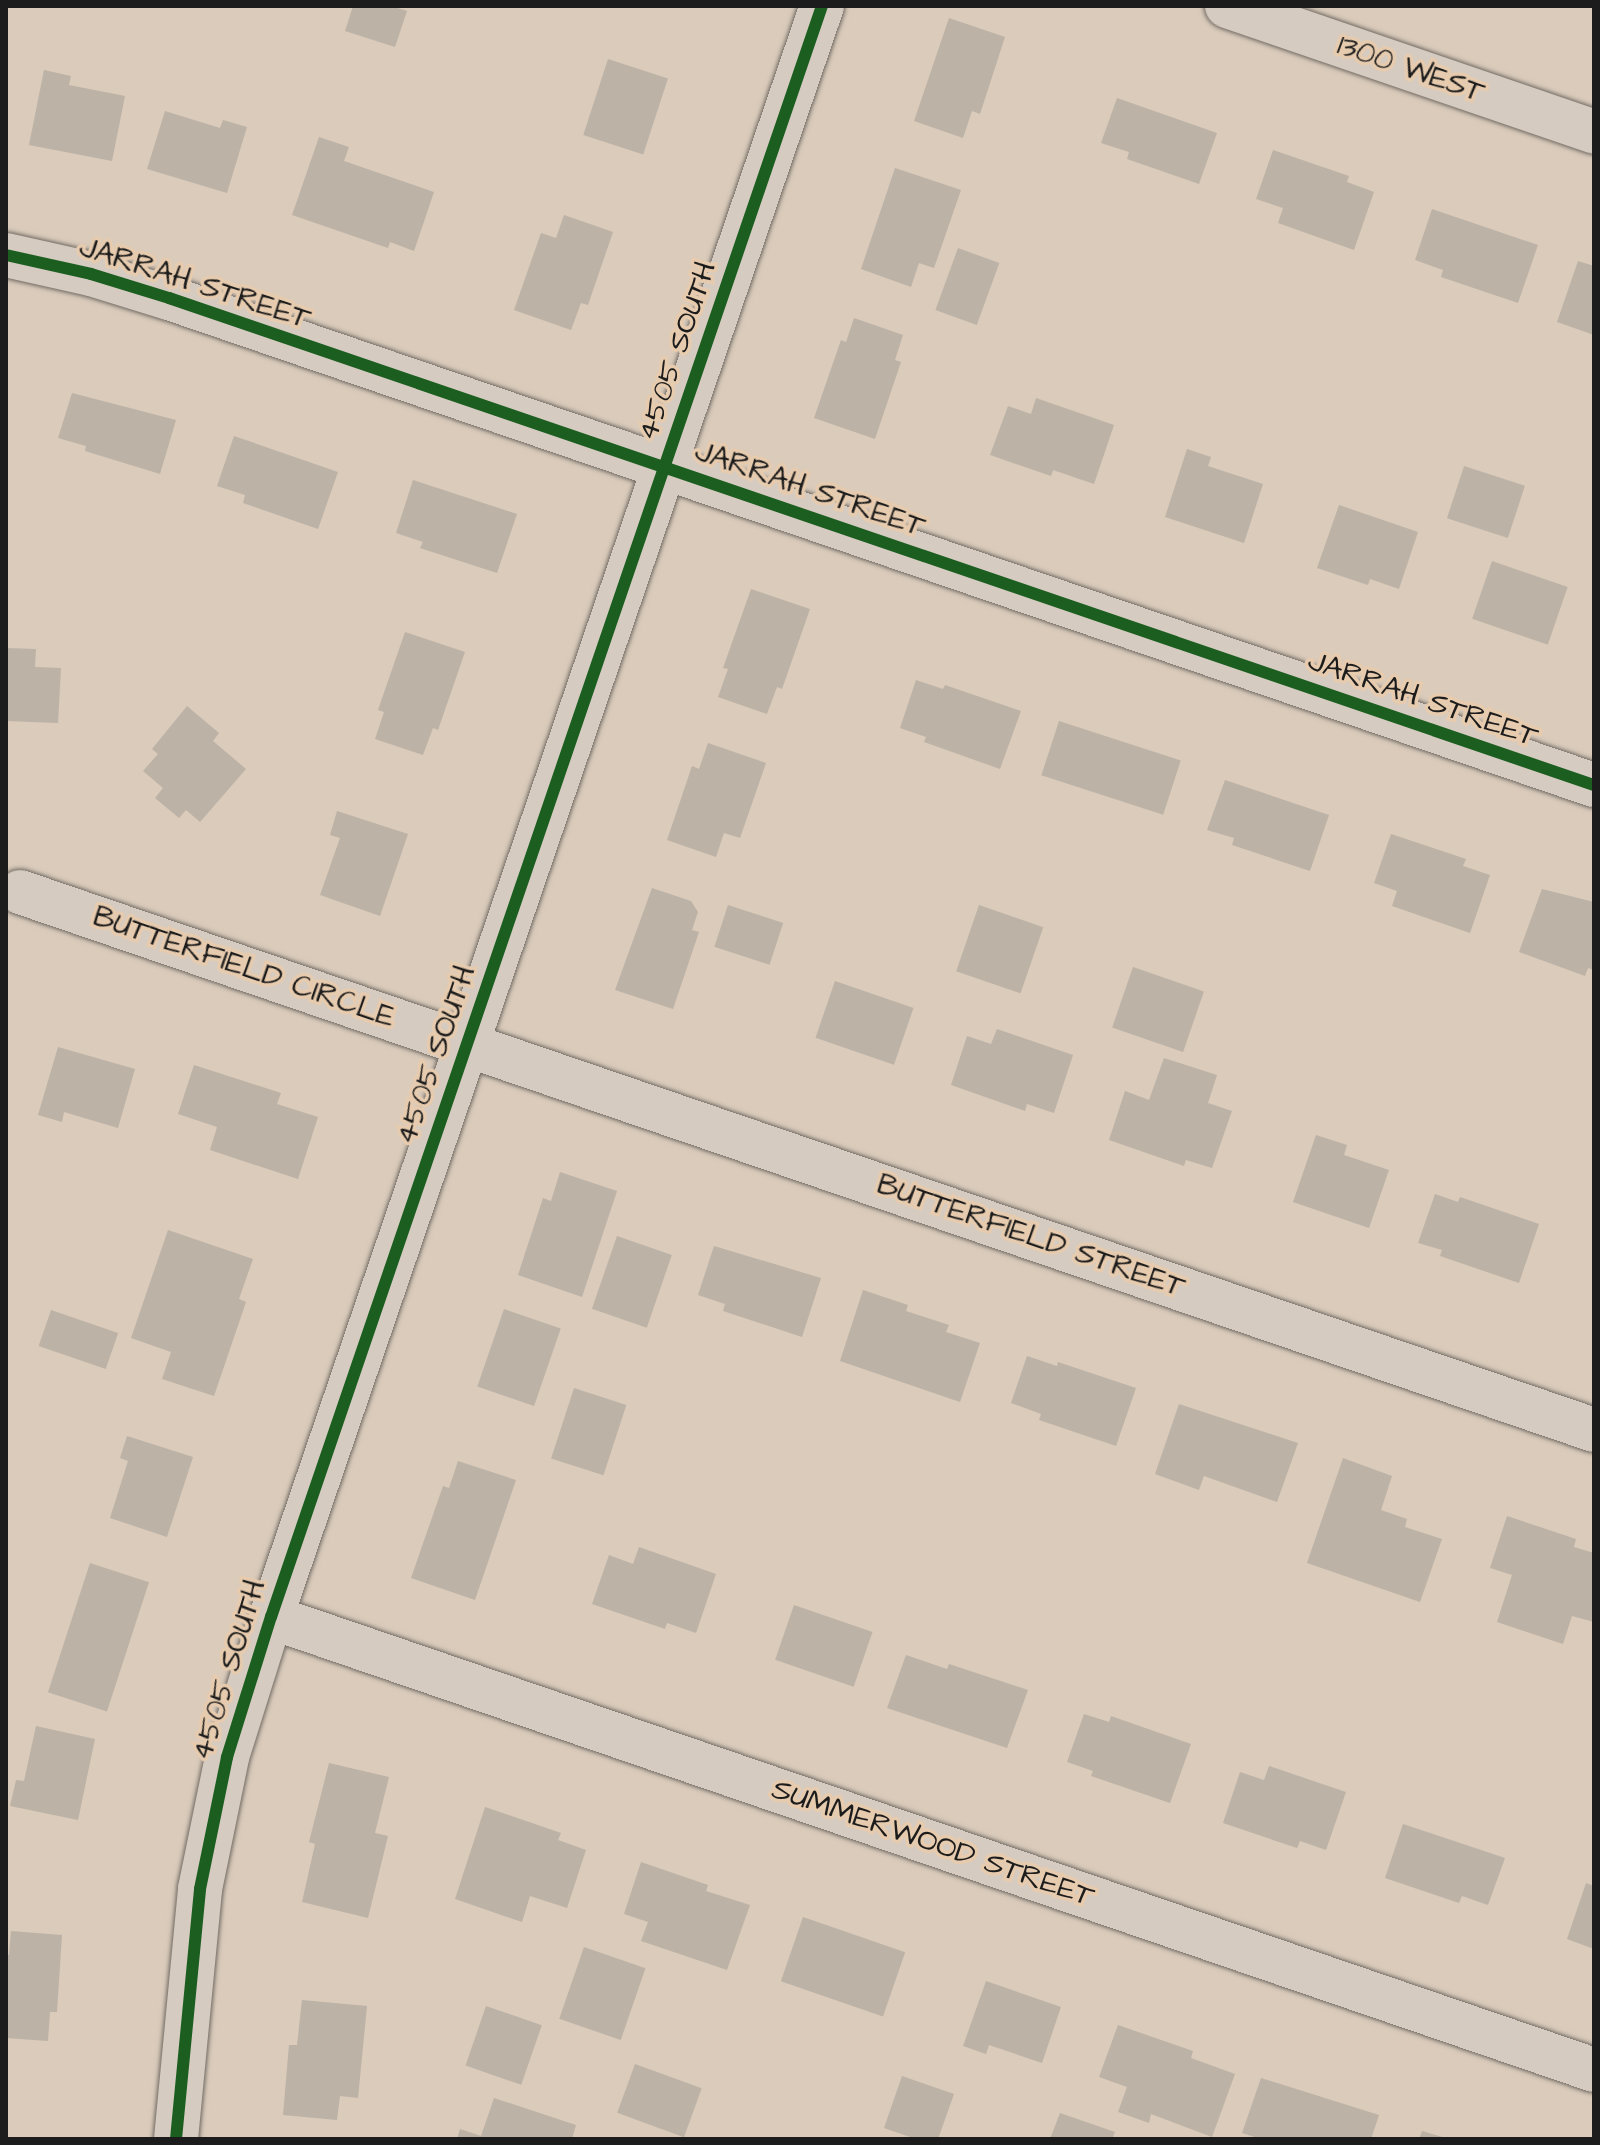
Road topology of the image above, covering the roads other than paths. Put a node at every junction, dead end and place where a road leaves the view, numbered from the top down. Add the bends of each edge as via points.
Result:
1 (822, 6) edge
2 (1227, 6) edge
3 (1594, 132) edge
4 (6, 255) edge
5 (666, 467) junction
6 (1594, 785) edge
7 (20, 892) dead end
8 (467, 1043) junction
9 (1594, 1430) edge
10 (271, 1617) junction
11 (1594, 2070) edge
12 (176, 2139) edge

1 - 5 street, 4505 SOUTH
2 - 3 street, 1300 WEST
4 - 5 street, JARRAH STREET via 169,298
5 - 6 street, JARRAH STREET
5 - 8 street, 4505 SOUTH
7 - 8 street, BUTTERFIELD CIRCLE
8 - 9 street, BUTTERFIELD STREET
8 - 10 street, 4505 SOUTH
10 - 11 street, SUMMERWOOD STREET
10 - 12 street, 4505 SOUTH via 227,1757 200,1889

